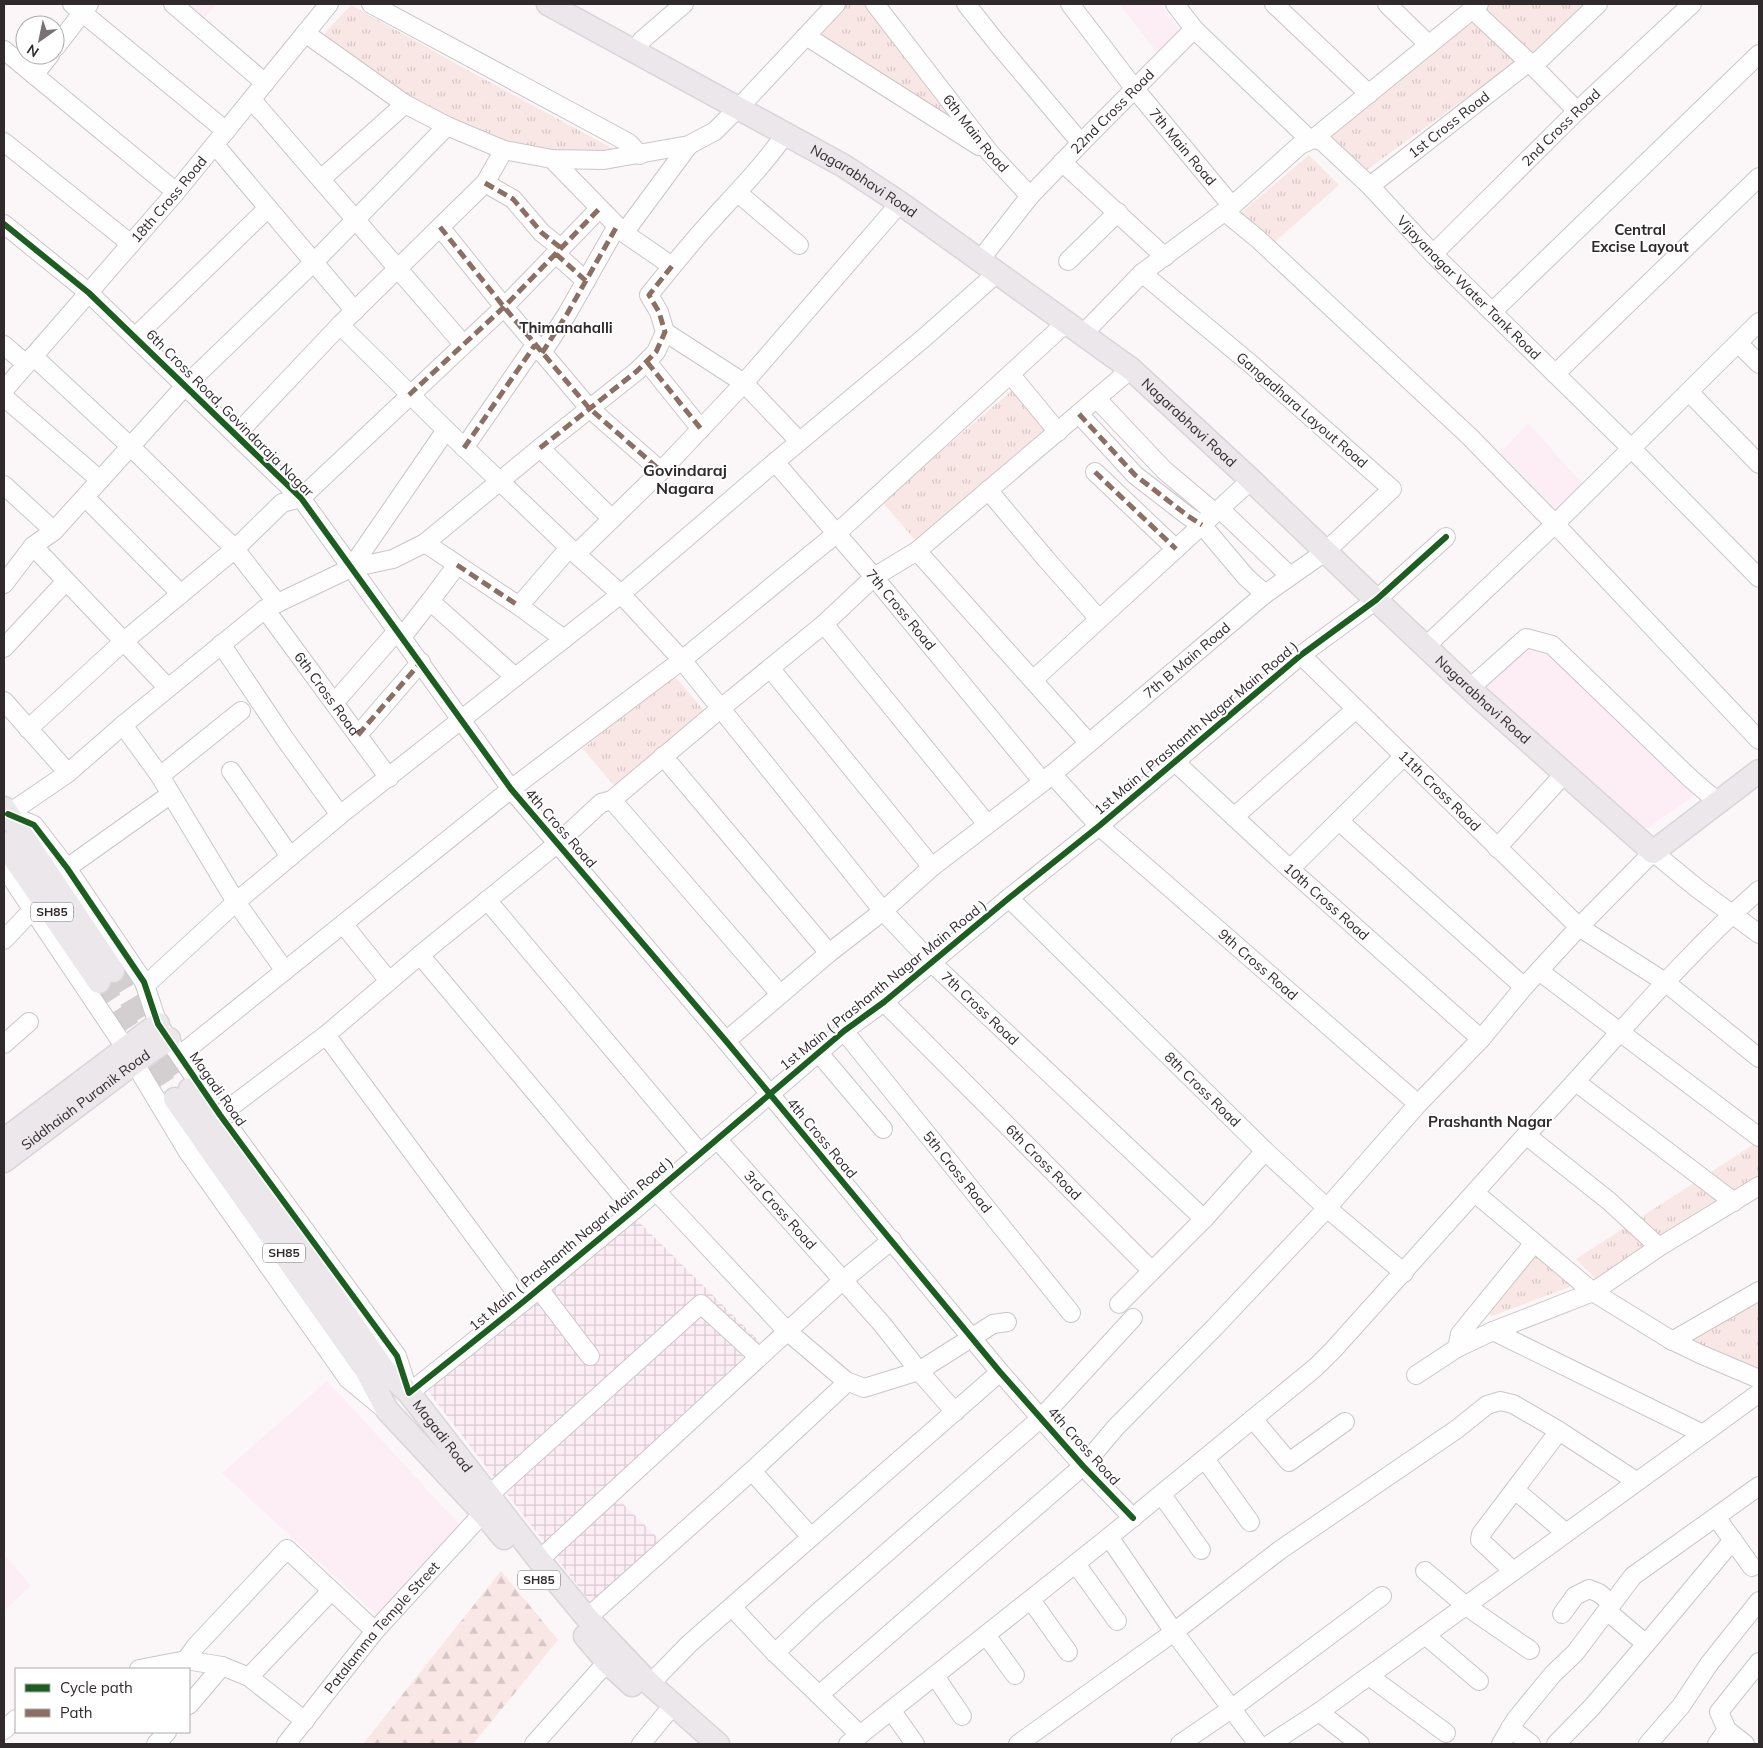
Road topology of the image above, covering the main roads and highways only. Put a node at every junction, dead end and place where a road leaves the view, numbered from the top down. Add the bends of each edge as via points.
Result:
1 (548, 4) edge
2 (1759, 771) edge
3 (6, 811) edge
4 (4, 843) edge
5 (169, 1040) road end
6 (130, 1056) junction
7 (4, 1140) edge
8 (4, 1161) edge
9 (486, 1504) junction
10 (669, 1709) junction
11 (697, 1744) edge
12 (718, 1744) edge

1 - 2 main road, Nagarabhavi Road via 844,166 1131,369 1425,647 1653,852
3 - 4 main road, SH85 via 106,976
5 - 6 main road, Siddhaiah Puranik Road
6 - 7 main road, Siddhaiah Puranik Road
6 - 8 main road, Siddhaiah Puranik Road
9 - 9 main road, Magadi Road / SH85 via 409,1393 384,1370 342,1308 183,1094 365,1368 387,1410
9 - 10 main road, Magadi Road / SH85
9 - 10 main road, Magadi Road / SH85 via 568,1618 607,1662
10 - 11 main road, Magadi Road / SH85
10 - 12 main road, Magadi Road / SH85

